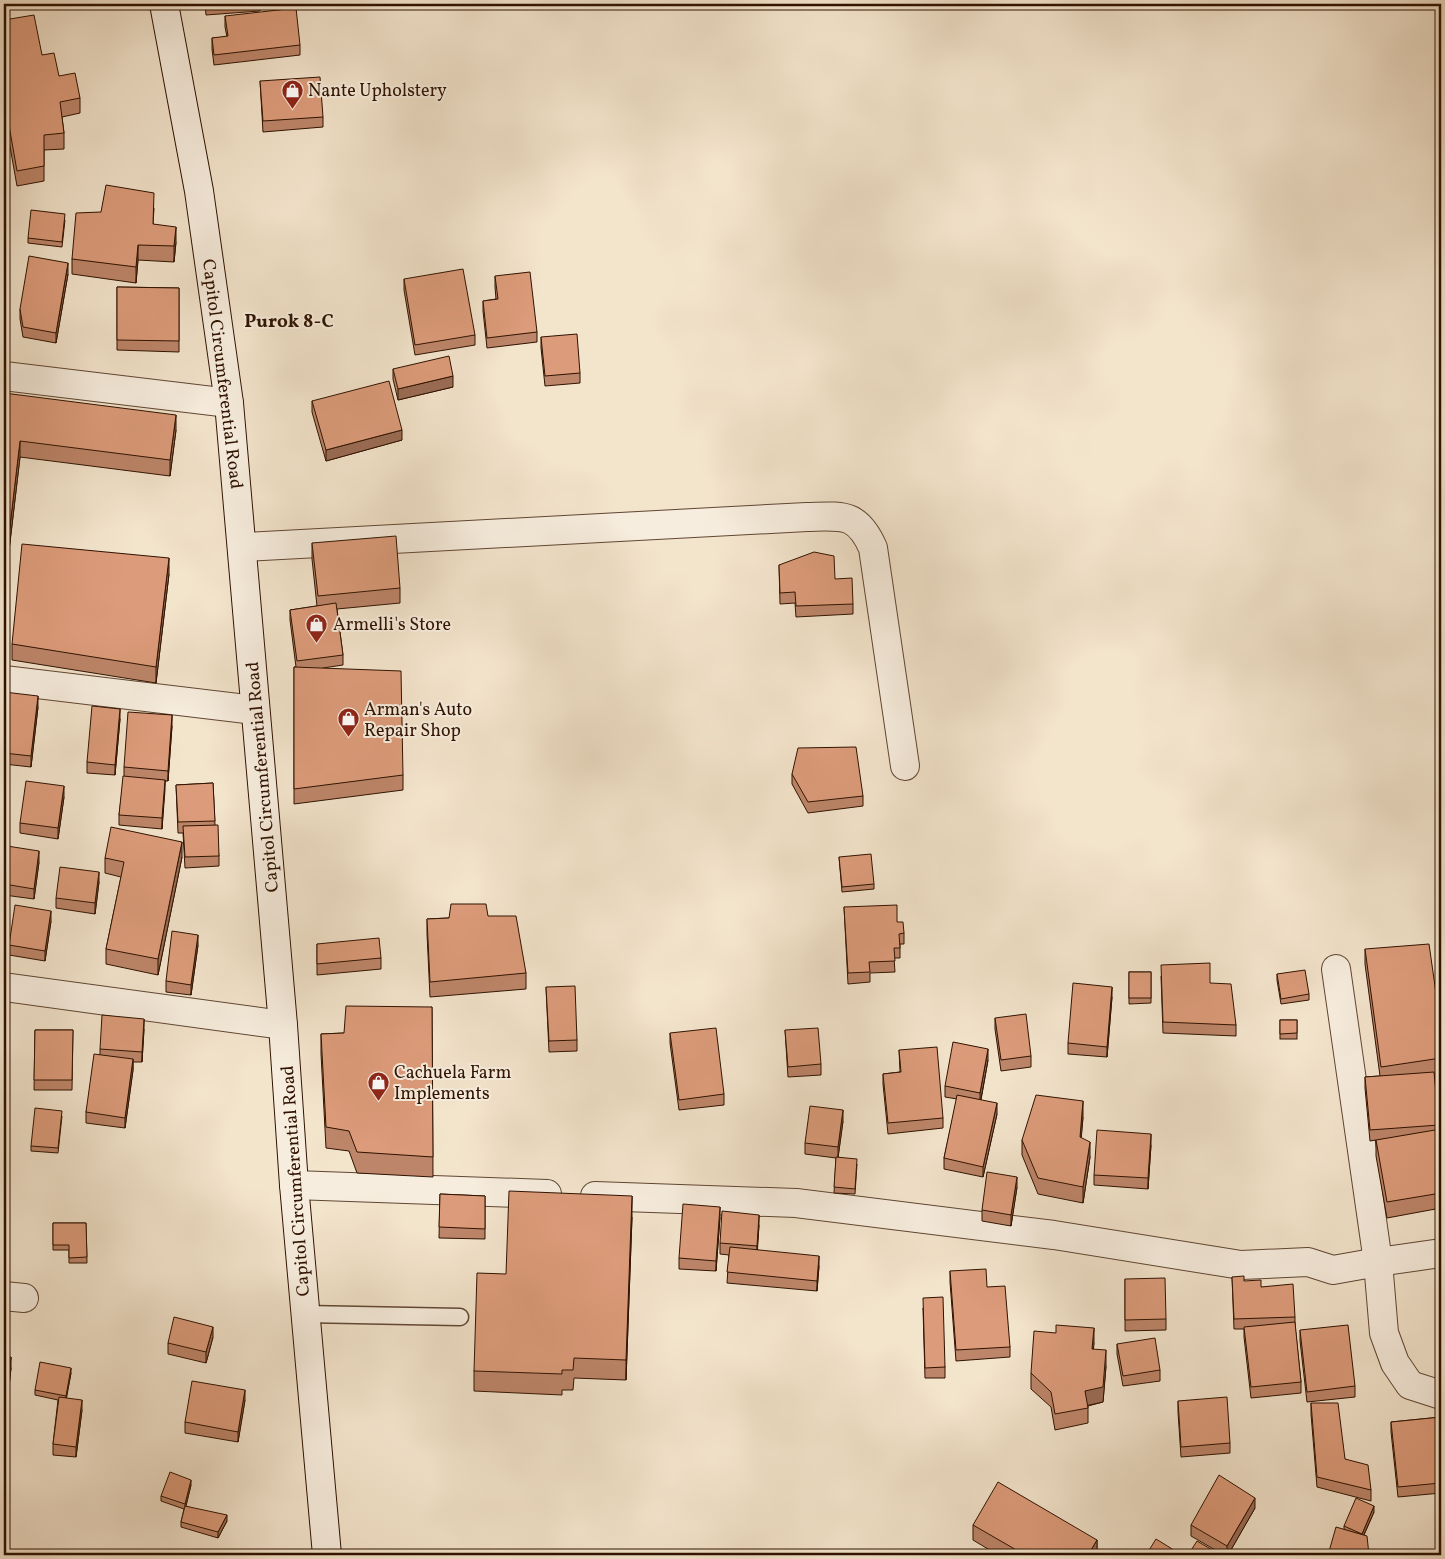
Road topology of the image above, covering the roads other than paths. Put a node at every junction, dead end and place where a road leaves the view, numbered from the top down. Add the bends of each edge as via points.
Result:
1 (164, 4) edge
2 (4, 376) edge
3 (230, 403) junction
4 (243, 547) junction
5 (4, 680) edge
6 (256, 710) junction
7 (906, 766) dead end
8 (1336, 968) dead end
9 (4, 987) edge
10 (283, 1026) junction
11 (294, 1185) junction
12 (1441, 1253) edge
13 (1378, 1262) junction
14 (305, 1314) junction
15 (460, 1317) dead end
16 (1441, 1395) edge
17 (327, 1555) edge

1 - 3 street, Capitol Circumferential Road via 199,191
2 - 3 street
3 - 4 street, Capitol Circumferential Road
4 - 6 street, Capitol Circumferential Road
4 - 7 street via 807,517 835,516 852,520 866,532 873,548
5 - 6 street
6 - 10 street, Capitol Circumferential Road
8 - 13 street
9 - 10 street
10 - 11 street, Capitol Circumferential Road
11 - 13 street via 796,1203 1054,1235 1241,1264 1308,1262 1333,1270
11 - 14 street, Capitol Circumferential Road
12 - 13 street
13 - 16 street via 1384,1333 1395,1363 1410,1385
14 - 15 lane
14 - 17 street, Capitol Circumferential Road

